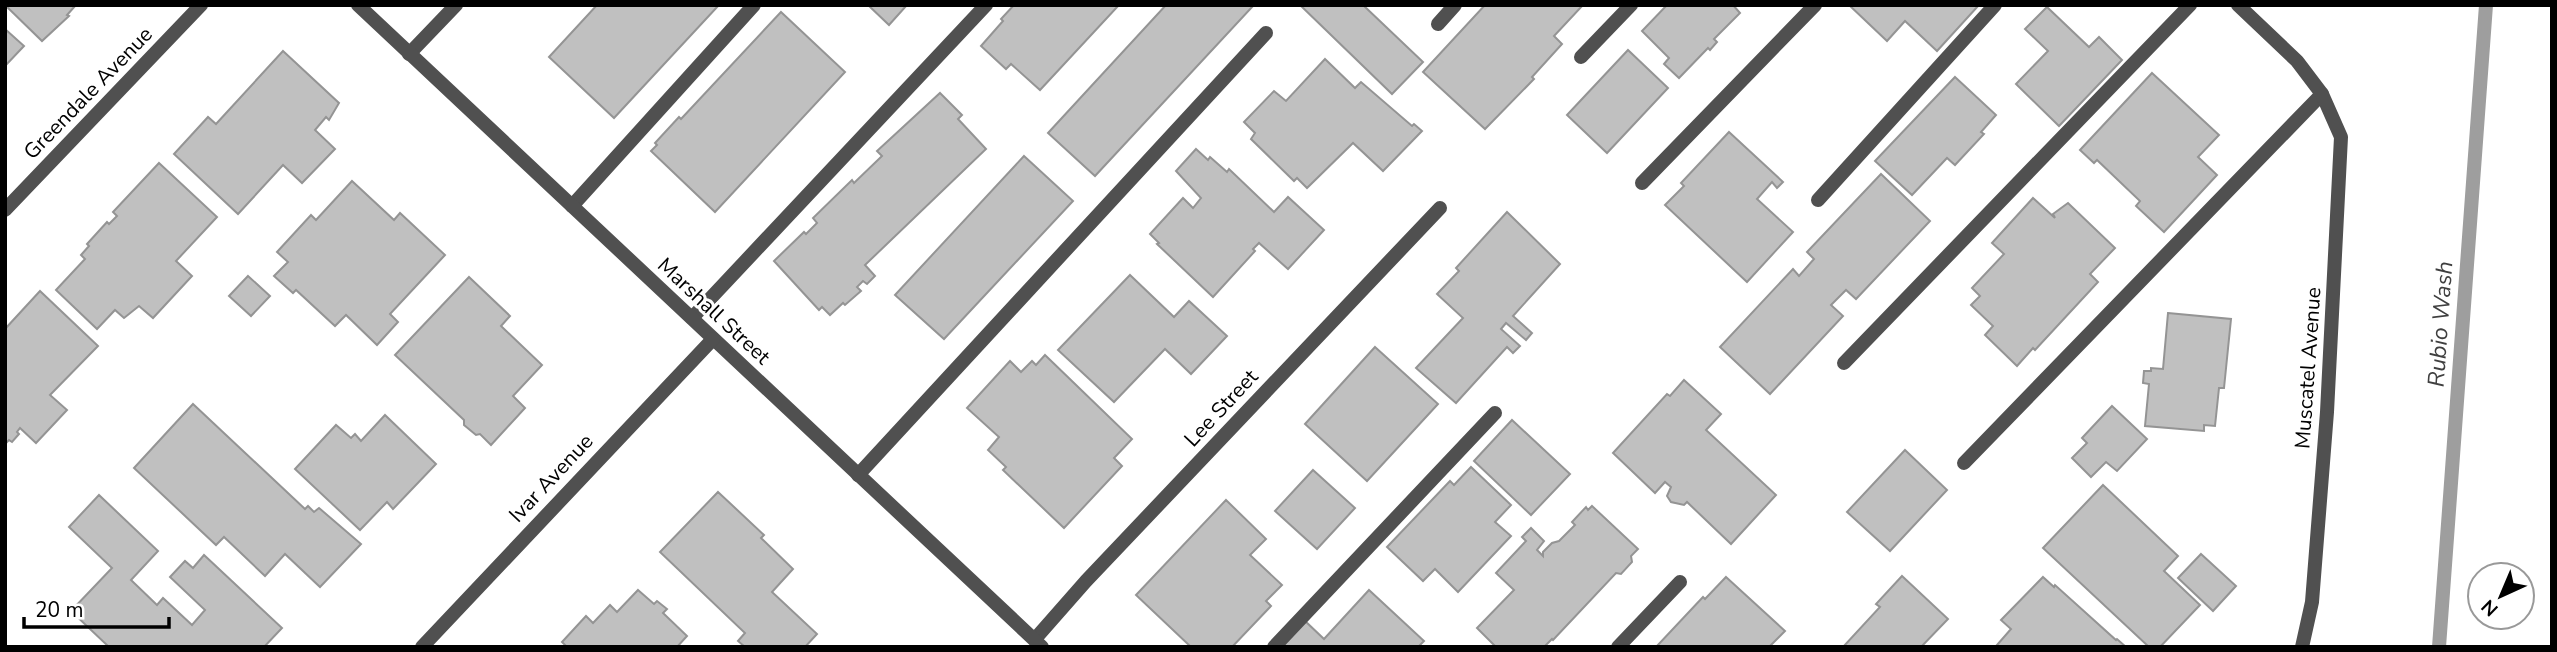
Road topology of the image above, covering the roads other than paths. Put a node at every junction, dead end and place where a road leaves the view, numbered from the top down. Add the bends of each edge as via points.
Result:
1 (201, 5) edge
2 (358, 5) edge
3 (456, 5) edge
4 (754, 5) edge
5 (986, 5) edge
6 (1455, 5) edge
7 (1631, 5) edge
8 (1815, 5) edge
9 (1995, 5) edge
10 (2190, 5) edge
11 (2238, 5) edge
12 (1438, 24) dead end
13 (1266, 33) dead end
14 (410, 54) junction
15 (1581, 57) dead end
16 (2322, 94) junction
17 (1642, 183) dead end
18 (1818, 200) dead end
19 (572, 206) junction
20 (1440, 208) dead end
21 (5, 211) edge
22 (692, 318) junction
23 (713, 339) junction
24 (1844, 363) dead end
25 (1495, 413) dead end
26 (1964, 463) dead end
27 (858, 475) junction
28 (1680, 582) dead end
29 (1039, 643) edge
30 (422, 647) edge
31 (1274, 647) edge
32 (1618, 647) edge
33 (2302, 647) edge

1 - 21 street, Greendale Avenue
2 - 14 street, Marshall Street
3 - 14 street
4 - 19 street
5 - 22 street
6 - 12 street
7 - 15 street
8 - 17 street
9 - 18 street
10 - 24 street
11 - 16 street, Muscatel Avenue via 2297,61
13 - 27 street
14 - 19 street, Marshall Street
16 - 26 street
16 - 33 street, Muscatel Avenue via 2340,137 2340,180 2313,588
19 - 22 street, Marshall Street
20 - 29 street, Lee Street via 1086,581
22 - 23 street, Marshall Street
23 - 27 street, Marshall Street
23 - 30 street, Ivar Avenue
25 - 31 street
27 - 29 street, Marshall Street
28 - 32 street

